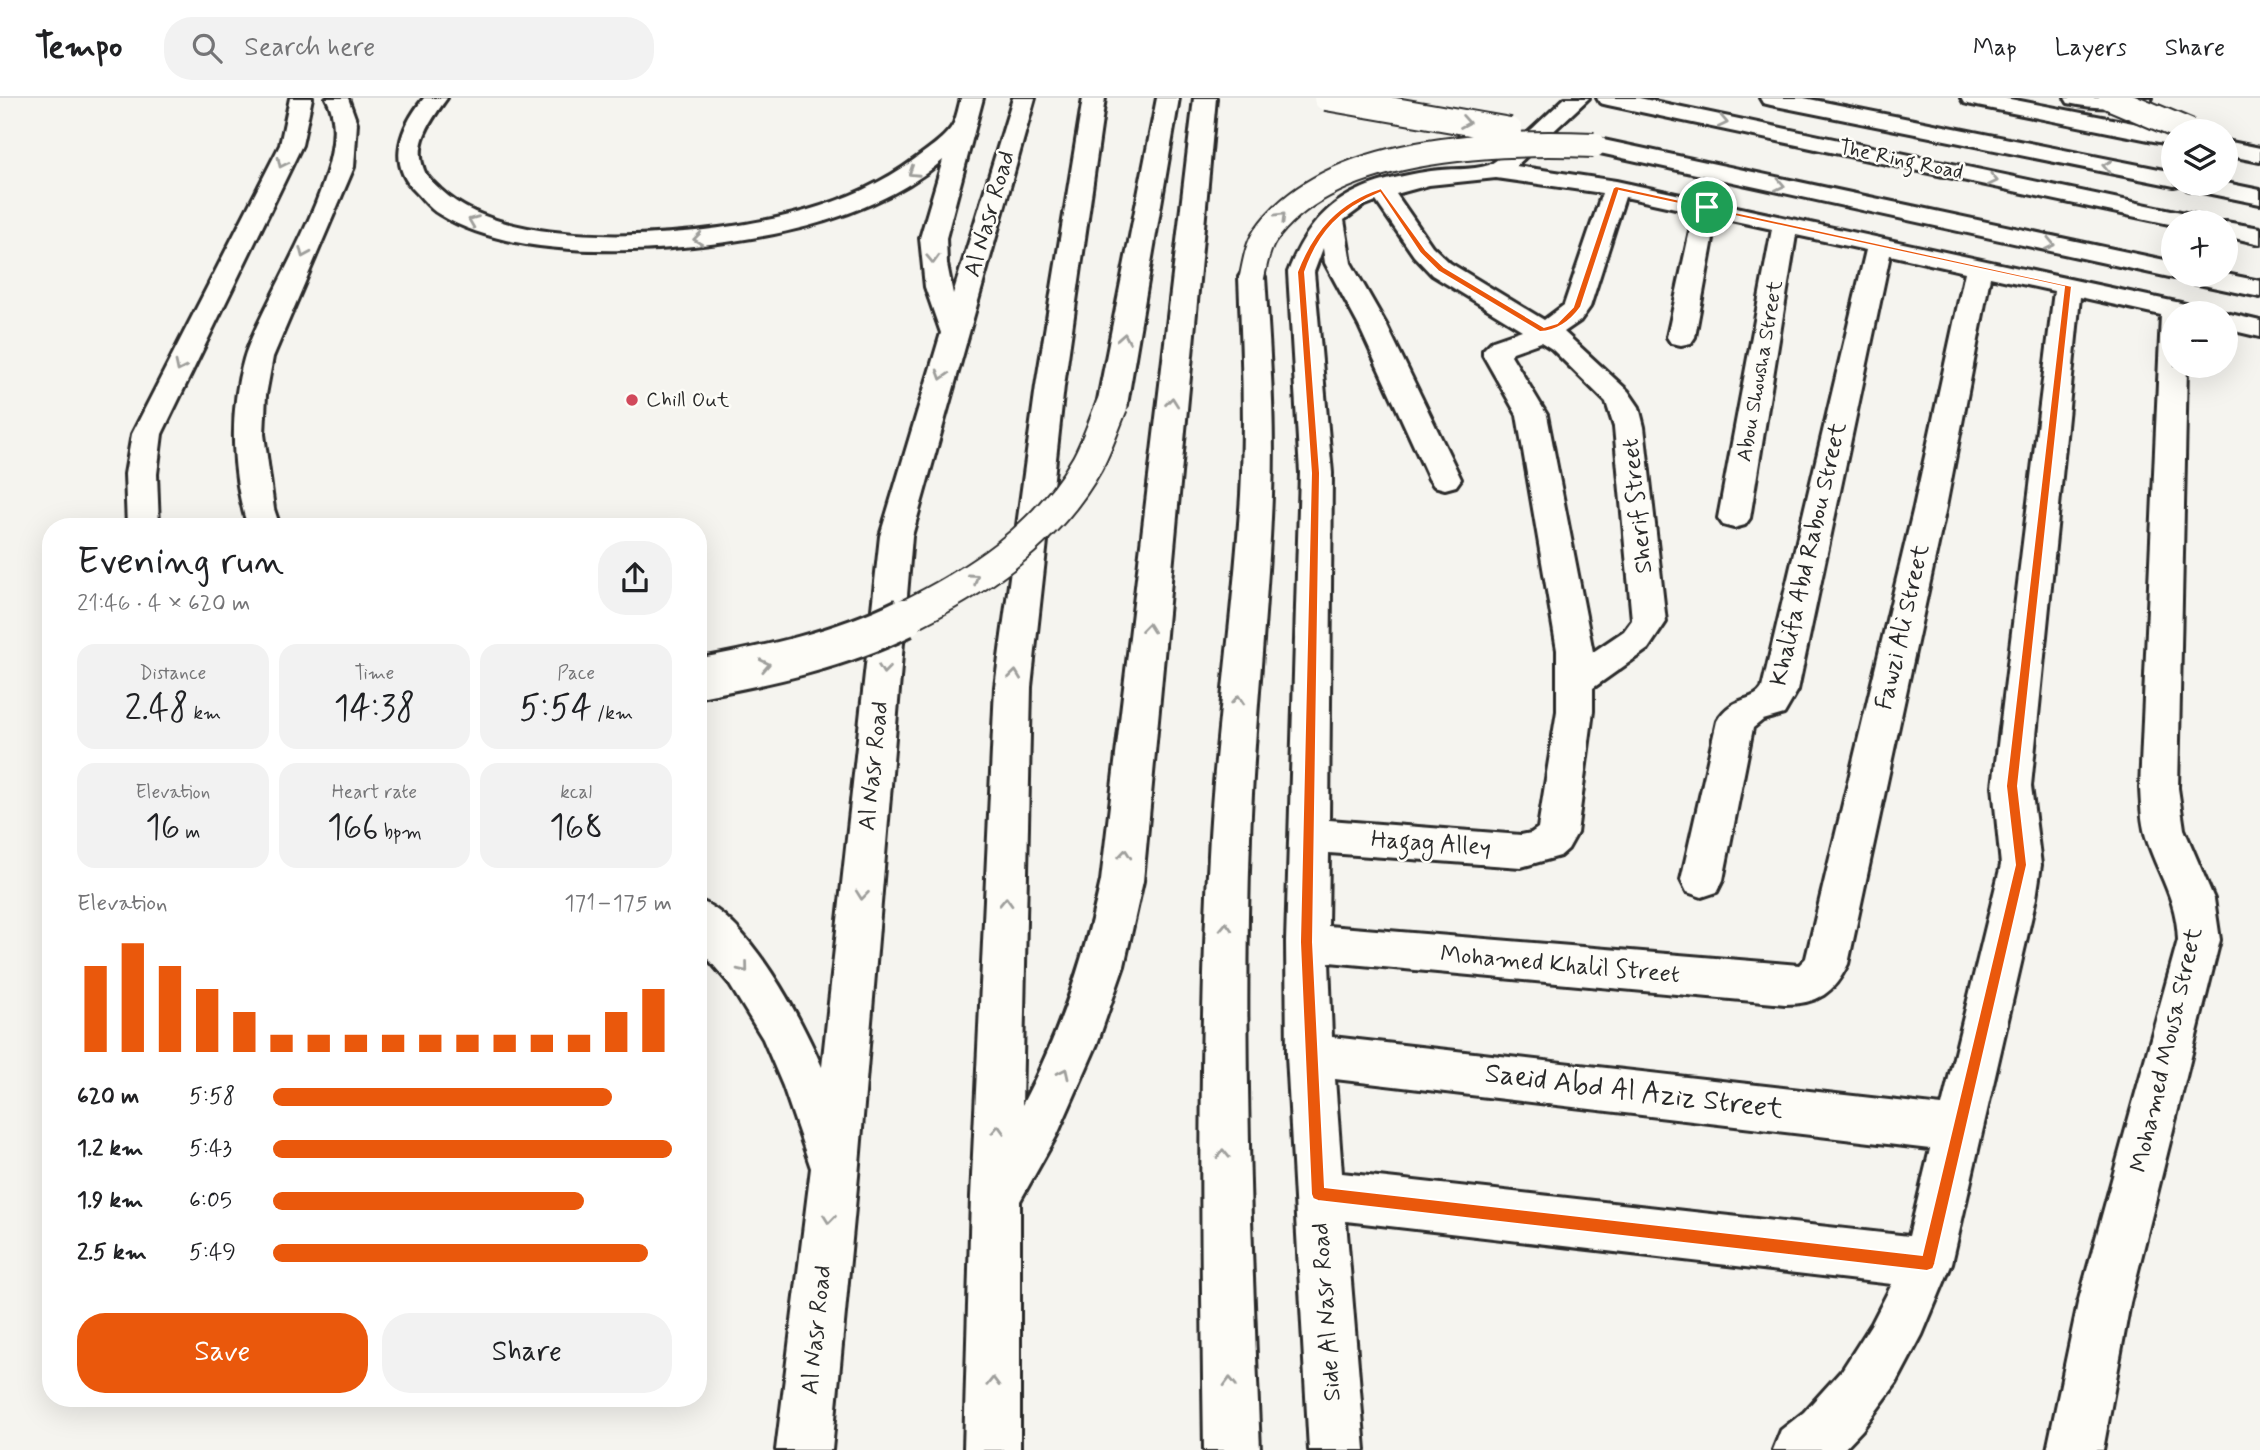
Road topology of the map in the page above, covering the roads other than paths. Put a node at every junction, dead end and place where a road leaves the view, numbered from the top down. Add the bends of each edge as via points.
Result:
1 (301, 98) edge
2 (337, 98) edge
3 (436, 98) edge
4 (972, 98) edge
5 (1024, 98) edge
6 (1094, 98) edge
7 (1168, 98) edge
8 (1205, 98) edge
9 (1326, 98) edge
10 (1578, 98) edge
11 (1608, 98) edge
12 (1771, 98) edge
13 (1972, 98) edge
14 (2076, 98) edge
15 (2111, 98) edge
16 (2141, 98) edge
17 (2161, 119) edge
18 (964, 127) junction
19 (2161, 135) edge
20 (1594, 145) junction
21 (2238, 150) edge
22 (2260, 155) edge
23 (1496, 171) junction
24 (2161, 177) edge
25 (1616, 188) junction
26 (1381, 190) junction
27 (2238, 193) edge
28 (2260, 197) edge
29 (1707, 207) junction
30 (2161, 215) edge
31 (1331, 218) junction
32 (1785, 224) junction
33 (2238, 231) edge
34 (2260, 236) edge
35 (1880, 245) junction
36 (1979, 266) junction
37 (2161, 267) edge
38 (2238, 284) edge
39 (2068, 286) junction
40 (2260, 289) edge
41 (2161, 309) edge
42 (2238, 324) edge
43 (2260, 329) edge
44 (1543, 330) junction
45 (955, 333) junction
46 (1681, 337) dead end
47 (2175, 378) edge
48 (1445, 479) dead end
49 (143, 518) edge
50 (261, 518) edge
51 (1734, 518) dead end
52 (707, 676) edge
53 (1576, 682) junction
54 (1309, 835) junction
55 (1702, 880) dead end
56 (707, 926) edge
57 (1307, 942) junction
58 (1812, 981) joint
59 (1310, 1055) junction
60 (1958, 1130) junction
61 (834, 1177) junction
62 (1318, 1194) junction
63 (996, 1197) junction
64 (1927, 1264) junction
65 (804, 1450) edge
66 (992, 1450) edge
67 (1232, 1450) edge
68 (1337, 1450) edge
69 (1801, 1450) edge
70 (2075, 1450) edge

1 -> 49 main road via 291,145 147,434 141,474
2 -> 50 main road via 345,109 342,167 260,358 251,395 252,470
18 -> 3 main road via 942,152 910,176 814,216 693,240 568,240 480,224 448,210 425,192 412,173 410,152 414,131
4 - 18 main road
5 - 45 main road, Al Nasr Road
63 -> 6 main road via 1013,687 1050,386
52 -> 7 main road, bridge via 832,646 930,606 1028,536 1063,499 1086,467 1112,405
63 -> 8 main road via 1068,1066 1111,941 1122,881
9 -> 20 main road, bridge
10 - 23 main road
11 -> 30 main road, The Ring Road
24 -> 12 main road, The Ring Road
13 - 19 main road
14 - 16 main road via 2102,102
15 - 17 main road, bridge
18 -> 45 main road via 933,250 936,284
20 -> 37 main road
67 -> 20 main road, bridge via 1223,1138 1225,963 1237,723 1255,524 1259,387 1252,276 1256,255 1279,217 1310,194 1350,175 1412,157 1482,145
21 - 22 main road
23 - 25 main road
23 - 26 main road via 1429,178
25 - 29 main road
25 - 44 main road via 1577,307 1560,324
26 - 31 main road via 1354,201
26 - 44 main road, Sherif Street via 1441,269
27 - 28 main road
29 - 32 main road
29 - 46 main road
31 - 48 main road via 1338,263
31 - 54 main road, Side Al Nasr Road via 1310,248 1301,272 1315,473
32 - 35 main road
32 - 51 main road, Abou Shousha Street
33 - 34 main road
35 - 36 main road
35 - 55 main road, Khalifa Abd Rabou Street via 1780,690 1771,704 1750,710 1736,722
36 - 39 main road
36 - 58 main road, Fawzi Ali Street via 1930,507 1826,964
38 - 40 main road
39 - 41 main road
39 - 60 main road via 2012,786 2021,865
42 - 43 main road
44 - 53 main road via 1503,346 1497,355 1532,415 1537,435 1575,650
44 - 53 main road, Sherif Street via 1562,343 1624,407 1650,614 1636,640
45 -> 61 main road, Al Nasr Road via 897,537
47 - 70 main road, Mohamed Mousa Street via 2159,788 2168,842 2195,898 2199,940 2104,1303
53 - 54 main road, Hagag Alley via 1560,822 1551,842 1521,851
54 - 57 main road, Side Al Nasr Road
56 -> 61 main road via 755,982 788,1039 815,1104
57 - 58 main road, Mohamed Khalil Street via 1785,985
57 - 59 main road, Side Al Nasr Road
59 - 60 main road, Saeid Abd Al Aziz Street
59 - 62 main road, Side Al Nasr Road
60 - 64 main road
61 -> 65 main road, Al Nasr Road
62 - 64 main road
62 - 68 main road, Side Al Nasr Road
66 -> 63 main road
64 - 69 main road via 1905,1321 1868,1381

